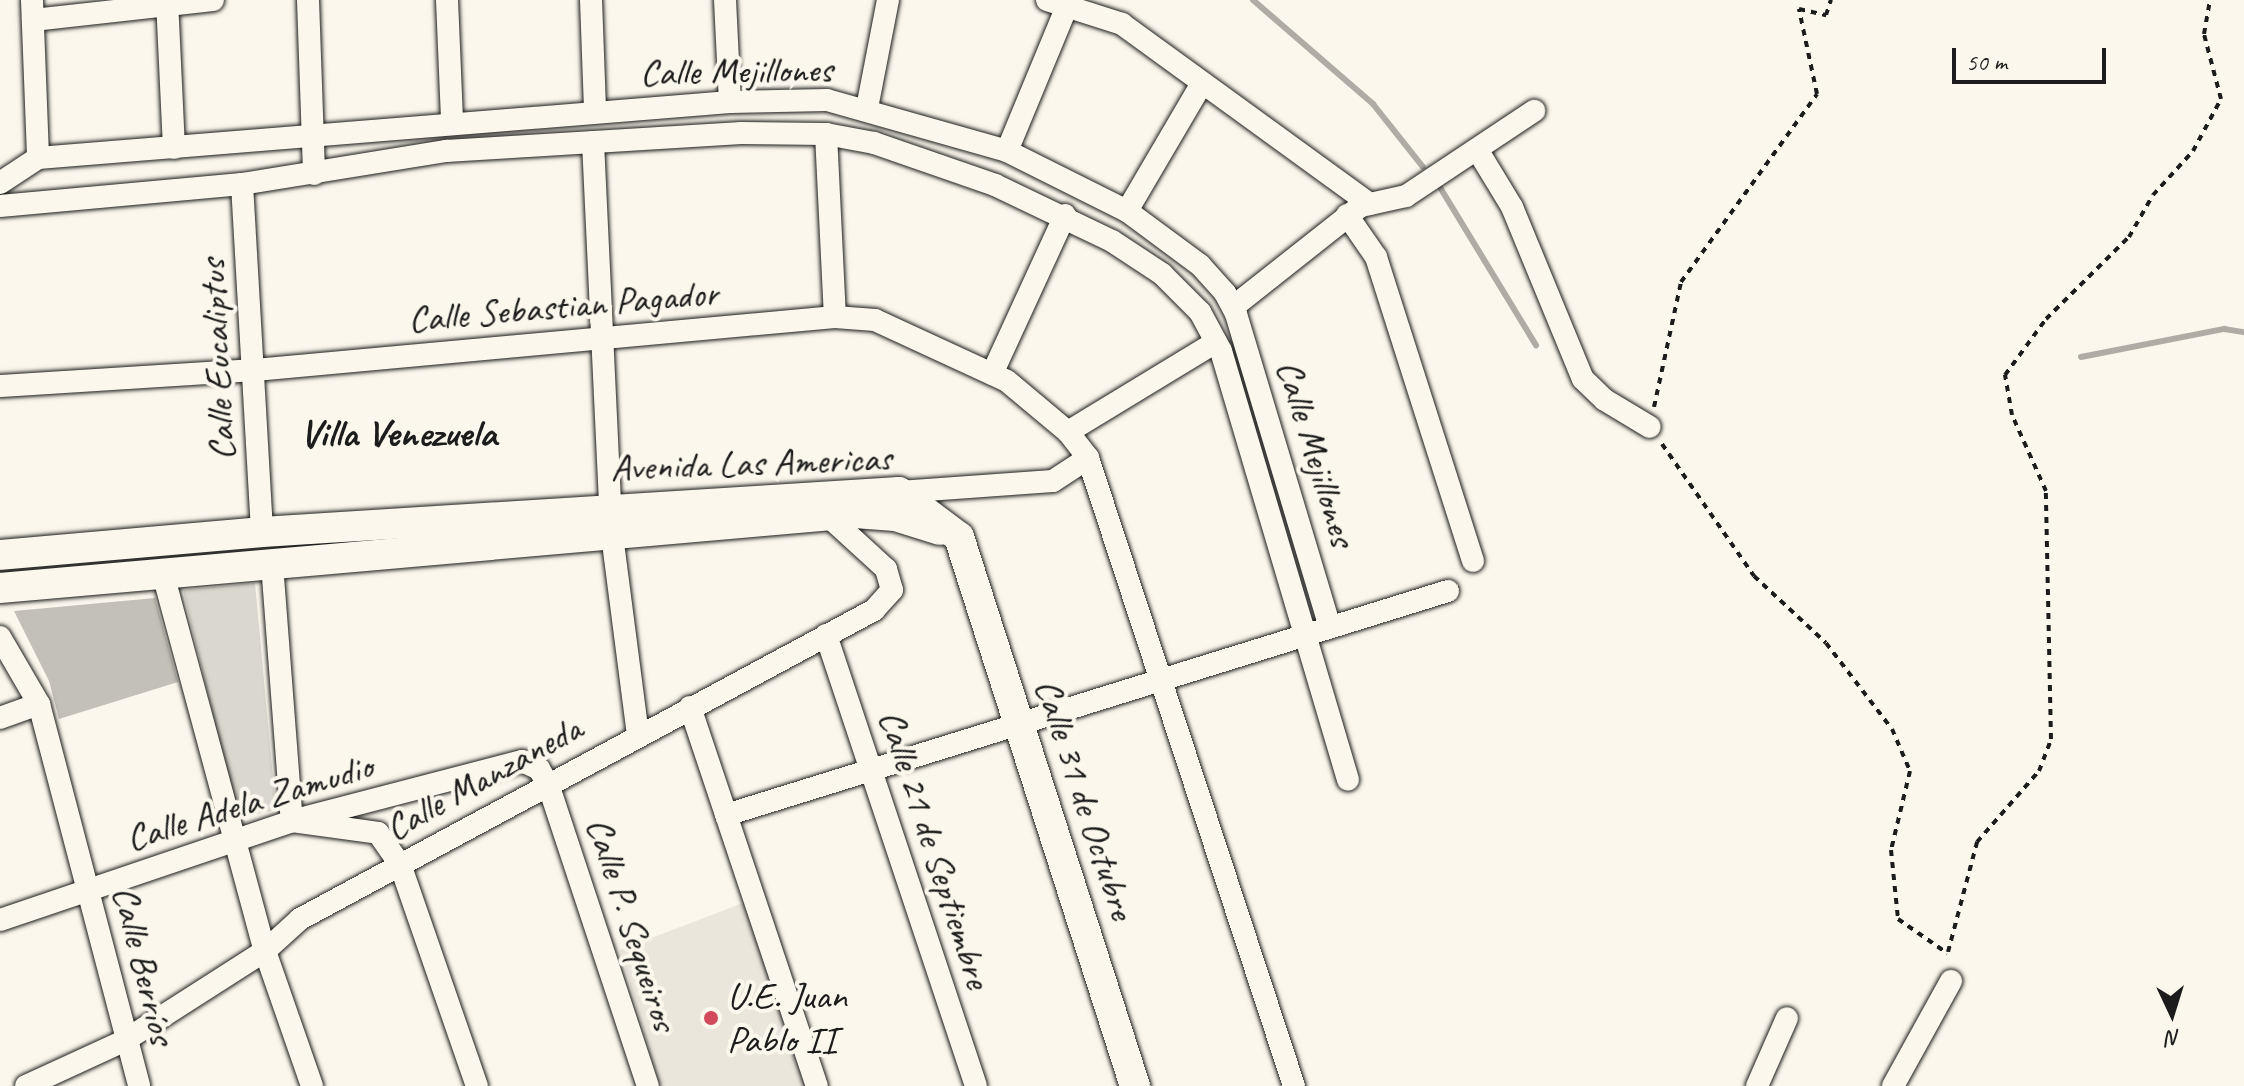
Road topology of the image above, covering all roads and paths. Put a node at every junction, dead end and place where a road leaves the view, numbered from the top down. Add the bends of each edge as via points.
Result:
1 (213, 0) edge
2 (308, 0) edge
3 (447, 0) edge
4 (591, 0) edge
5 (725, 0) edge
6 (888, 0) edge
7 (1831, 0) edge
8 (2210, 0) edge
9 (168, 3) edge
10 (1057, 3) edge
11 (32, 10) edge
12 (1202, 83) junction
13 (730, 102) junction
14 (867, 108) junction
15 (595, 111) junction
16 (1534, 111) dead end
17 (452, 121) junction
18 (826, 134) junction
19 (315, 136) junction
20 (593, 142) junction
21 (174, 148) junction
22 (1007, 151) junction
23 (1478, 151) junction
24 (38, 158) junction
25 (314, 174) junction
26 (0, 183) edge
27 (242, 184) junction
28 (1370, 204) junction
29 (0, 206) edge
30 (1127, 211) junction
31 (1065, 215) junction
32 (1347, 215) junction
33 (1233, 307) junction
34 (835, 317) junction
35 (606, 338) junction
36 (1216, 342) junction
37 (255, 370) junction
38 (992, 374) junction
39 (0, 386) edge
40 (1650, 427) junction
41 (1068, 432) junction
42 (1088, 458) junction
43 (899, 492) junction
44 (828, 516) junction
45 (611, 521) junction
46 (262, 532) junction
47 (959, 537) junction
48 (0, 555) edge
49 (1473, 561) dead end
50 (272, 564) junction
51 (163, 574) junction
52 (0, 588) edge
53 (1448, 591) dead end
54 (1330, 627) junction
55 (1306, 634) junction
56 (826, 635) junction
57 (0, 637) edge
58 (1161, 679) junction
59 (39, 704) junction
60 (690, 707) junction
61 (0, 718) edge
62 (1019, 723) junction
63 (638, 734) junction
64 (871, 770) junction
65 (1348, 780) dead end
66 (548, 784) junction
67 (726, 815) junction
68 (292, 821) junction
69 (233, 840) junction
70 (400, 864) junction
71 (88, 891) junction
72 (0, 920) edge
73 (265, 951) junction
74 (1947, 953) junction
75 (1951, 981) joint
76 (1787, 1018) dead end
77 (124, 1041) junction
78 (26, 1086) edge
79 (139, 1086) edge
80 (312, 1086) edge
81 (477, 1086) edge
82 (648, 1086) edge
83 (817, 1086) edge
84 (976, 1086) edge
85 (1135, 1086) edge
86 (1294, 1086) edge
87 (1757, 1086) edge
88 (1893, 1086) edge

1 - 9 street
2 - 19 street
3 - 17 street
4 - 15 street
5 - 13 street
6 - 14 street
7 - 40 path via 1826,15 1799,9 1817,94 1681,282
8 - 74 path via 2204,34 2221,99 2193,151 2153,195 2129,237 2046,319 2005,375 2012,415 2046,491 2051,739 2039,771 1977,842
9 - 11 street
9 - 21 street
10 - 12 street via 1122,24
10 - 22 street
11 - 24 street
12 - 28 street
12 - 30 street
13 - 14 street, Calle Mejillones via 827,100
13 - 15 street, Calle Mejillones
14 - 22 street, Calle Mejillones
15 - 17 street, Calle Mejillones
16 - 23 street
17 - 19 street, Calle Mejillones
18 - 20 street, Calle Mejillones
18 - 31 street, Calle Mejillones via 920,156
18 - 34 street
19 - 21 street, Calle Mejillones
19 - 25 street
20 - 25 street, Calle Mejillones via 446,151
20 - 35 street
21 - 24 street, Calle Mejillones
22 - 30 street, Calle Mejillones
23 - 28 street via 1406,196
23 - 40 street via 1512,207 1583,379 1605,400
24 - 26 street, Calle Mejillones
25 - 27 street, Calle Mejillones
27 - 29 street, Calle Mejillones
27 - 37 street, Calle Eucaliptus
28 - 32 street
30 - 33 street, Calle Mejillones via 1200,265
31 - 36 street, Calle Mejillones via 1162,274 1200,312
31 - 38 street
32 - 33 street
32 - 49 street via 1376,257
33 - 54 street, Calle Mejillones
34 - 35 street, Calle Sebastian Pagador
34 - 38 street, Calle Sebastian Pagador via 875,320
35 - 37 street, Calle Sebastian Pagador
35 - 45 street
36 - 41 street
36 - 55 street, Calle Mejillones
37 - 39 street, Calle Sebastian Pagador
37 - 46 street, Calle Eucaliptus
38 - 41 street, Calle Sebastian Pagador
40 - 74 path via 1754,576 1826,643 1892,729 1910,771 1891,850 1898,919
41 - 42 street, Calle Sebastian Pagador
42 - 43 street via 1053,481
42 - 58 street, Calle Sebastian Pagador
43 - 45 main road, Avenida Las Americas
43 - 47 main road, Avenida Las Americas
44 - 45 main road, Avenida Las Americas
44 - 47 main road, Avenida Las Americas via 895,516
44 - 56 street, Calle Manzaneda via 886,569 892,590 874,610
45 - 46 main road, Avenida Las Americas
45 - 50 main road, Avenida Las Americas
45 - 63 street
46 - 48 main road, Avenida Las Americas
47 - 62 main road, Calle 31 de Octubre
50 - 51 main road, Avenida Las Americas
50 - 68 street
51 - 52 main road, Avenida Las Americas
51 - 69 street
53 - 54 street
54 - 55 street
55 - 58 street
55 - 65 street, Calle Mejillones
56 - 60 street, Calle Manzaneda
56 - 64 street, Calle 21 de Septiembre
57 - 59 street, Calle Berríos
58 - 62 street
58 - 86 street, Calle Sebastian Pagador
59 - 61 street
59 - 71 street, Calle Berríos
60 - 63 street, Calle Manzaneda
60 - 67 street
62 - 64 street
62 - 85 main road, Calle 31 de Octubre
63 - 66 street, Calle Manzaneda
64 - 67 street
64 - 84 street, Calle 21 de Septiembre
66 - 68 street, Calle Adela Zamudio via 539,769 522,761
66 - 70 street, Calle Manzaneda
66 - 82 street, Calle P. Sequeiros
67 - 83 street
68 - 69 street, Calle Adela Zamudio
68 - 70 street via 378,833
69 - 71 street, Calle Adela Zamudio
69 - 73 street
70 - 73 street, Calle Manzaneda via 300,919
70 - 81 street
71 - 72 street, Calle Adela Zamudio
71 - 77 street, Calle Berríos
73 - 77 street, Calle Manzaneda
73 - 80 street
74 - 75 path
75 - 88 street
76 - 87 street
77 - 78 street, Calle Manzaneda
77 - 79 street, Calle Berríos

